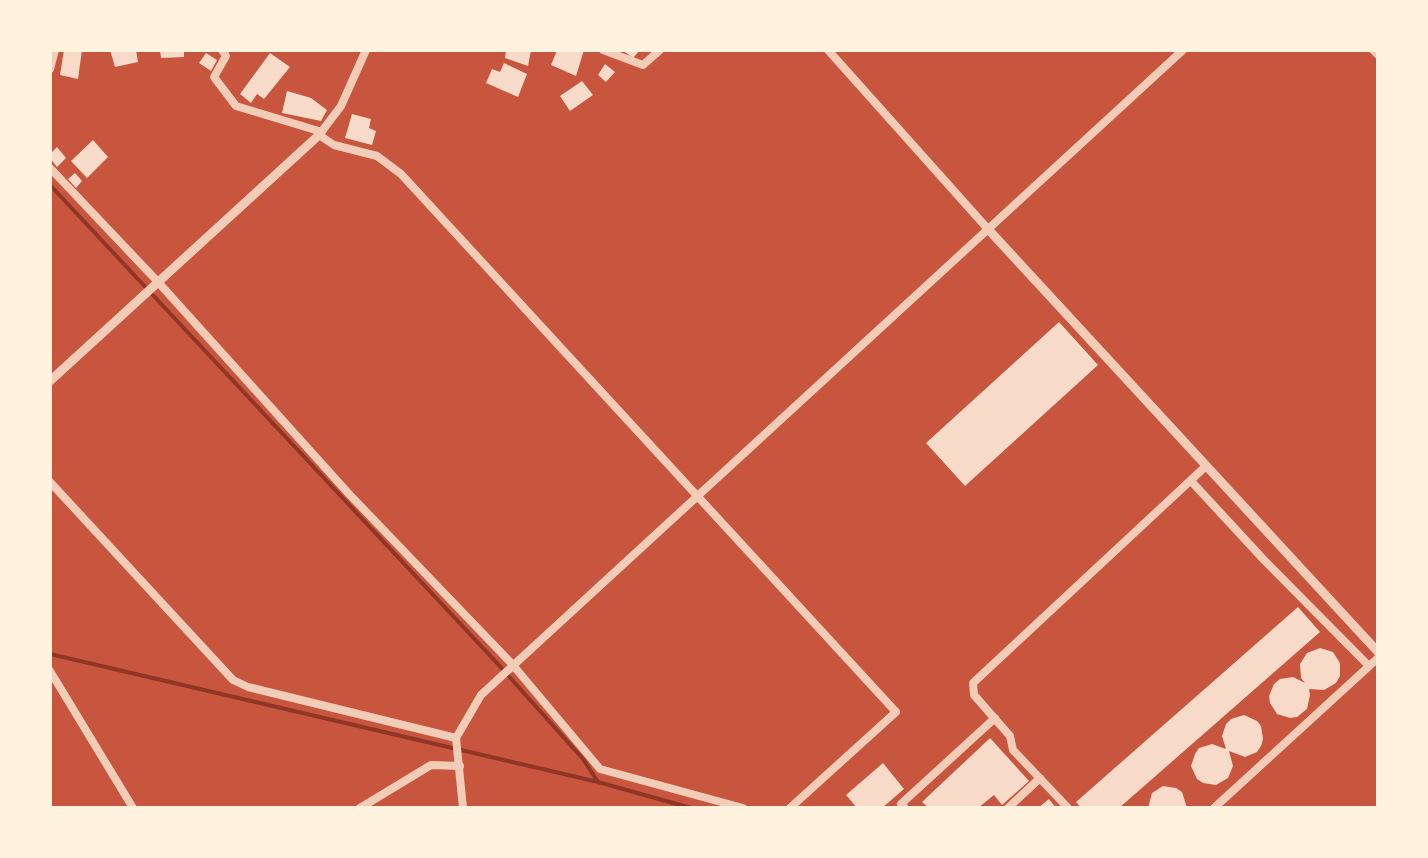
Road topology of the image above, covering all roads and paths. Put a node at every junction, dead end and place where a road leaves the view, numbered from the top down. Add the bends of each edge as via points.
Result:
1 (55, 50) edge
2 (222, 50) edge
3 (366, 50) edge
4 (603, 50) edge
5 (660, 50) edge
6 (828, 50) edge
7 (1183, 50) edge
8 (1373, 50) edge
9 (1378, 55) edge
10 (50, 69) edge
11 (320, 134) junction
12 (50, 168) edge
13 (987, 228) junction
14 (158, 282) junction
15 (50, 381) edge
16 (1206, 466) junction
17 (1191, 481) junction
18 (50, 482) edge
19 (699, 496) junction
20 (1378, 652) edge
21 (1378, 658) edge
22 (512, 664) junction
23 (1369, 666) junction
24 (50, 671) edge
25 (995, 718) junction
26 (456, 738) junction
27 (460, 766) junction
28 (1040, 778) junction
29 (133, 808) edge
30 (360, 808) edge
31 (463, 808) edge
32 (743, 808) edge
33 (790, 808) edge
34 (905, 808) edge
35 (1008, 808) edge
36 (1068, 808) edge
37 (1214, 808) edge

1 - 10 street
2 - 11 street via 226,56 214,77 236,106
3 - 11 street via 341,106
4 - 5 street via 643,65
6 - 13 street
7 - 13 street
8 - 9 street
11 - 14 street
11 - 19 street via 334,145 377,156 401,174
12 - 14 street
13 - 16 street
13 - 19 street
14 - 15 street
14 - 22 street via 349,494
16 - 17 street
16 - 20 street
17 - 23 street
17 - 25 street via 973,683 974,695
18 - 26 street via 233,680
19 - 22 street
19 - 33 street via 896,712
21 - 23 street
22 - 26 street via 481,695
22 - 32 street via 600,769
23 - 37 street
24 - 29 street
25 - 28 street via 1010,736 1013,750
25 - 34 street via 901,804
26 - 27 street
27 - 30 street via 431,765
27 - 31 street
28 - 35 street
28 - 36 street

